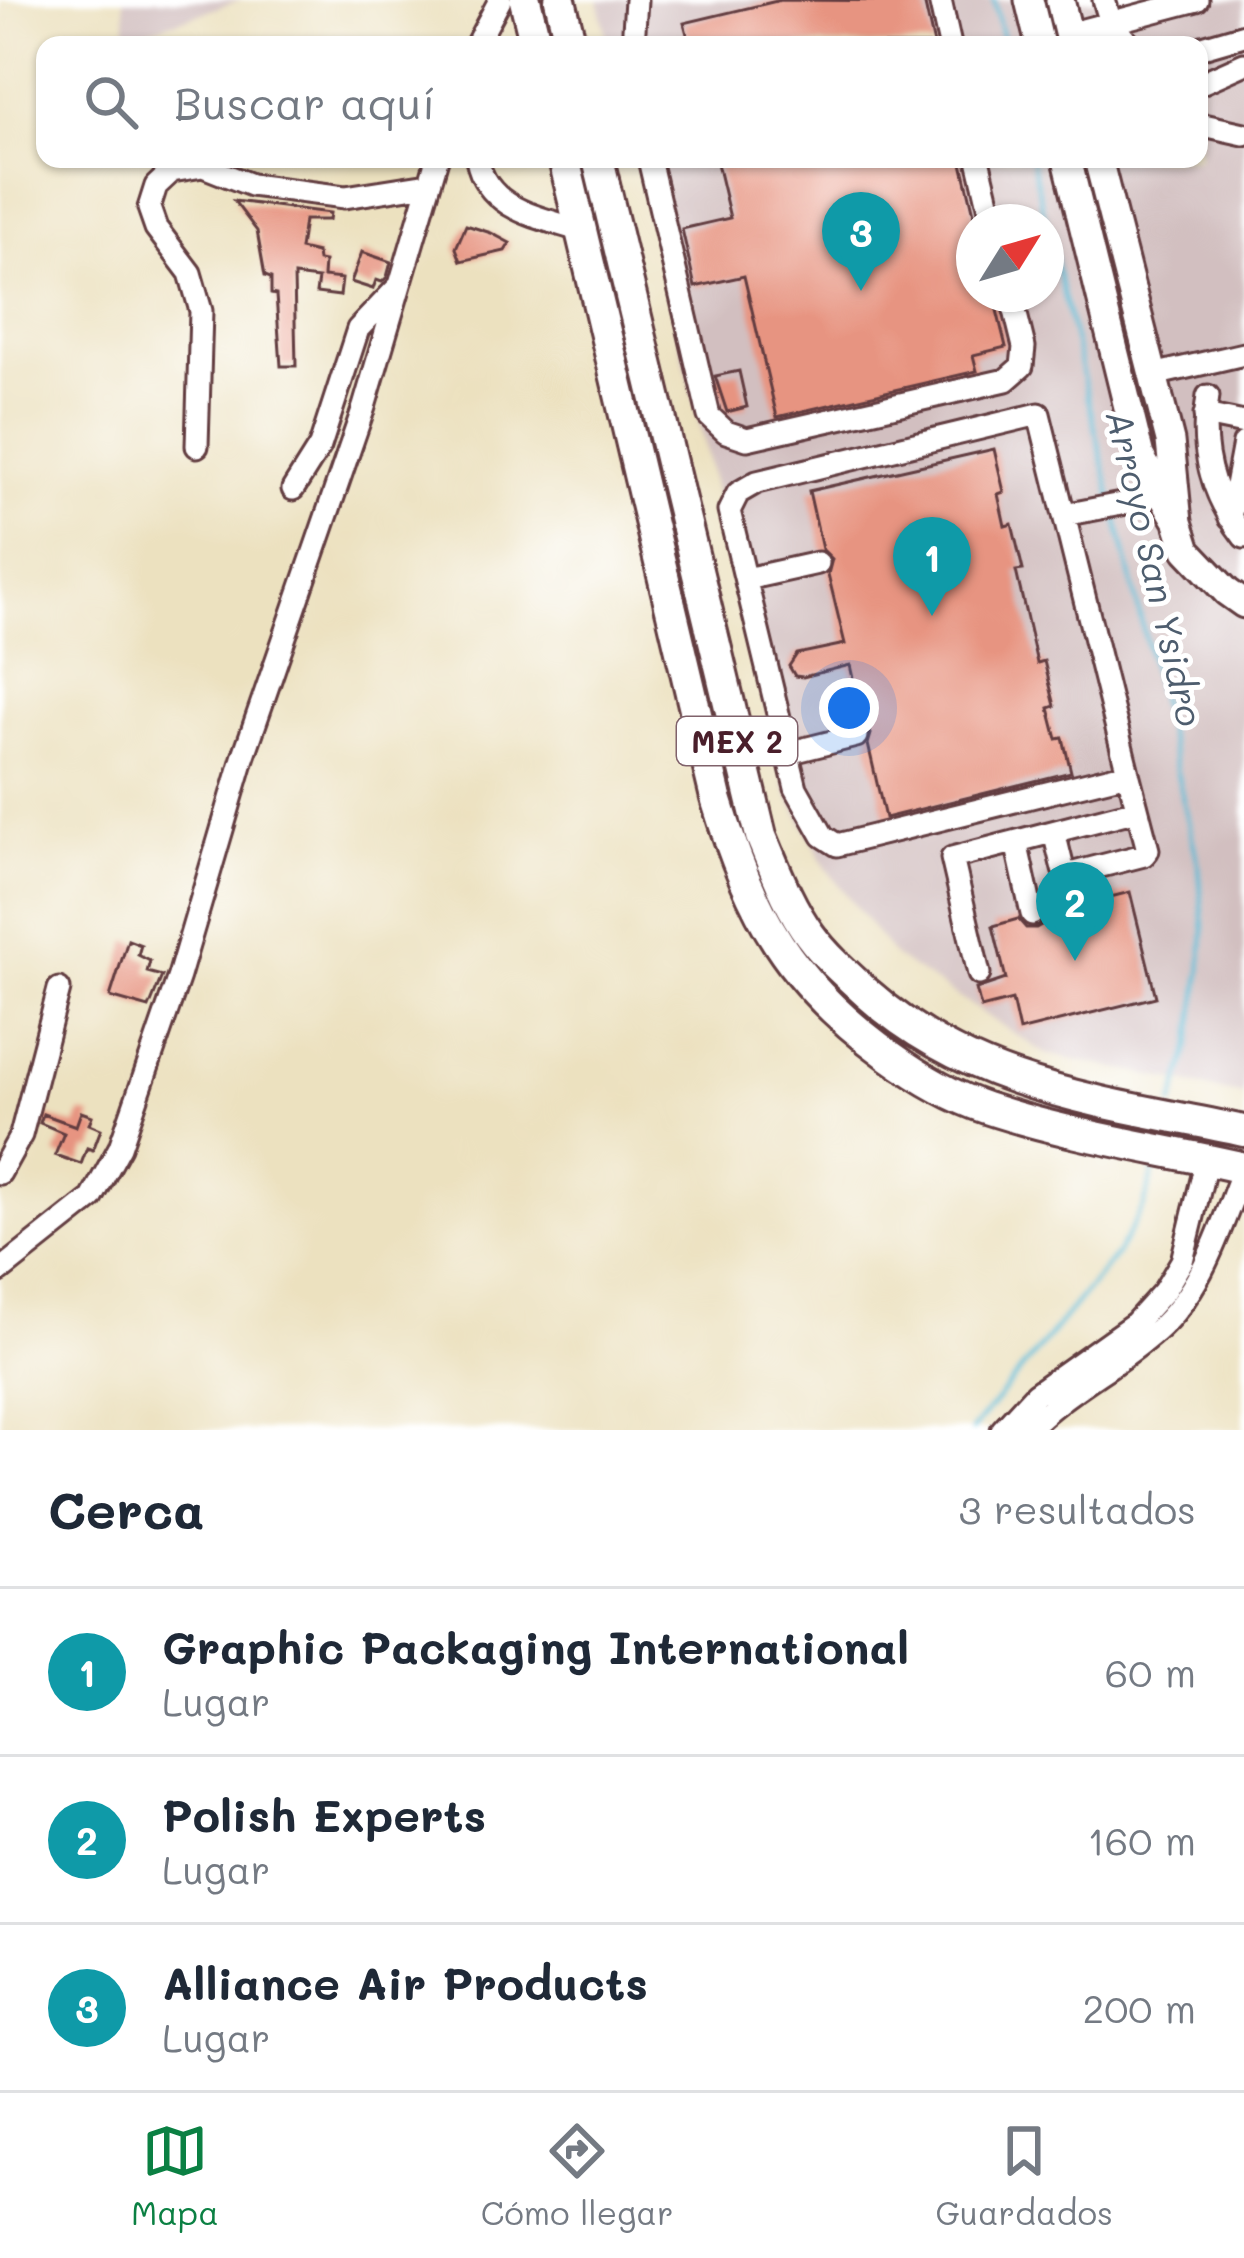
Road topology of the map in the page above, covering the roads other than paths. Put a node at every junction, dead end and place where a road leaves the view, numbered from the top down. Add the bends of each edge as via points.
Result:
1 (500, 0) edge
2 (560, 0) edge
3 (636, 0) edge
4 (940, 0) edge
5 (1030, 0) edge
6 (1060, 0) edge
7 (1104, 0) edge
8 (1197, 0) edge
9 (1111, 23) junction
10 (1244, 34) edge
11 (481, 36) edge
12 (569, 36) edge
13 (634, 36) edge
14 (948, 36) edge
15 (1038, 36) edge
16 (1069, 36) edge
17 (1080, 36) edge
18 (1122, 36) edge
19 (1208, 45) edge
20 (1244, 64) edge
21 (1208, 80) edge
22 (1208, 126) edge
23 (1244, 134) edge
24 (191, 168) edge
25 (208, 168) edge
26 (433, 168) edge
27 (479, 168) edge
28 (566, 168) edge
29 (600, 168) edge
30 (651, 168) edge
31 (980, 168) edge
32 (1069, 168) edge
33 (1100, 168) edge
34 (428, 184) junction
35 (989, 204) edge
36 (582, 231) junction
37 (397, 288) junction
38 (1015, 312) edge
39 (1244, 354) edge
40 (1153, 375) junction
41 (1244, 423) edge
42 (1244, 443) edge
43 (197, 446) dead end
44 (293, 489) dead end
45 (1158, 493) junction
46 (1064, 515) junction
47 (1230, 518) junction
48 (1244, 537) edge
49 (818, 562) dead end
50 (746, 579) junction
51 (1244, 604) edge
52 (856, 736) dead end
53 (788, 753) junction
54 (1128, 773) junction
55 (1137, 810) junction
56 (1054, 832) junction
57 (1016, 842) junction
58 (1032, 914) dead end
59 (979, 974) dead end
60 (59, 989) dead end
61 (1244, 1131) edge
62 (1203, 1158) junction
63 (1244, 1168) edge
64 (0, 1173) edge
65 (1193, 1265) junction
66 (0, 1271) edge
67 (1002, 1430) edge
68 (1028, 1430) edge

1 - 11 street
2 - 12 highway
3 - 13 street
4 - 14 street
5 - 15 main road
6 - 16 main road
7 - 9 street
8 - 9 street
9 - 17 street
9 - 18 street
10 - 19 street
20 - 21 street
22 - 23 street
24 - 43 street via 172,171 149,208 190,273 201,311
25 - 34 street via 251,185 346,197
26 - 34 street
27 - 36 street via 497,199
28 - 36 highway, MEX 2
29 - 61 highway, MEX 2 via 761,836 811,936 906,1027 961,1058 1045,1089
30 - 38 street via 709,416 725,432 747,439 1006,380 1022,366
31 - 35 street
32 - 45 main road via 1140,456
33 - 40 main road
34 - 37 street
36 - 62 highway, MEX 2 via 716,798 735,861 796,973 846,1024 914,1073 982,1107
37 - 44 street via 358,328 320,446
37 - 66 street via 120,1148 92,1198
39 - 40 street
40 - 45 main road via 1170,442
41 - 47 street via 1206,405 1205,446
42 - 47 street
45 - 46 street
45 - 51 main road via 1187,550
46 - 50 street via 1039,414 757,482 729,511
46 - 54 street
47 - 48 street
49 - 50 street
50 - 53 street
52 - 53 street
53 - 54 street via 796,788 837,844
54 - 55 street
55 - 56 street
55 - 56 street via 1148,850 1138,858 1070,874
56 - 57 street
57 - 58 street
57 - 59 street via 952,858
60 - 64 street via 21,1135
62 - 63 highway, MEX 2
62 - 65 street
63 - 65 street
65 - 67 street via 1136,1323 1035,1394
65 - 68 street via 1180,1306 1152,1335

